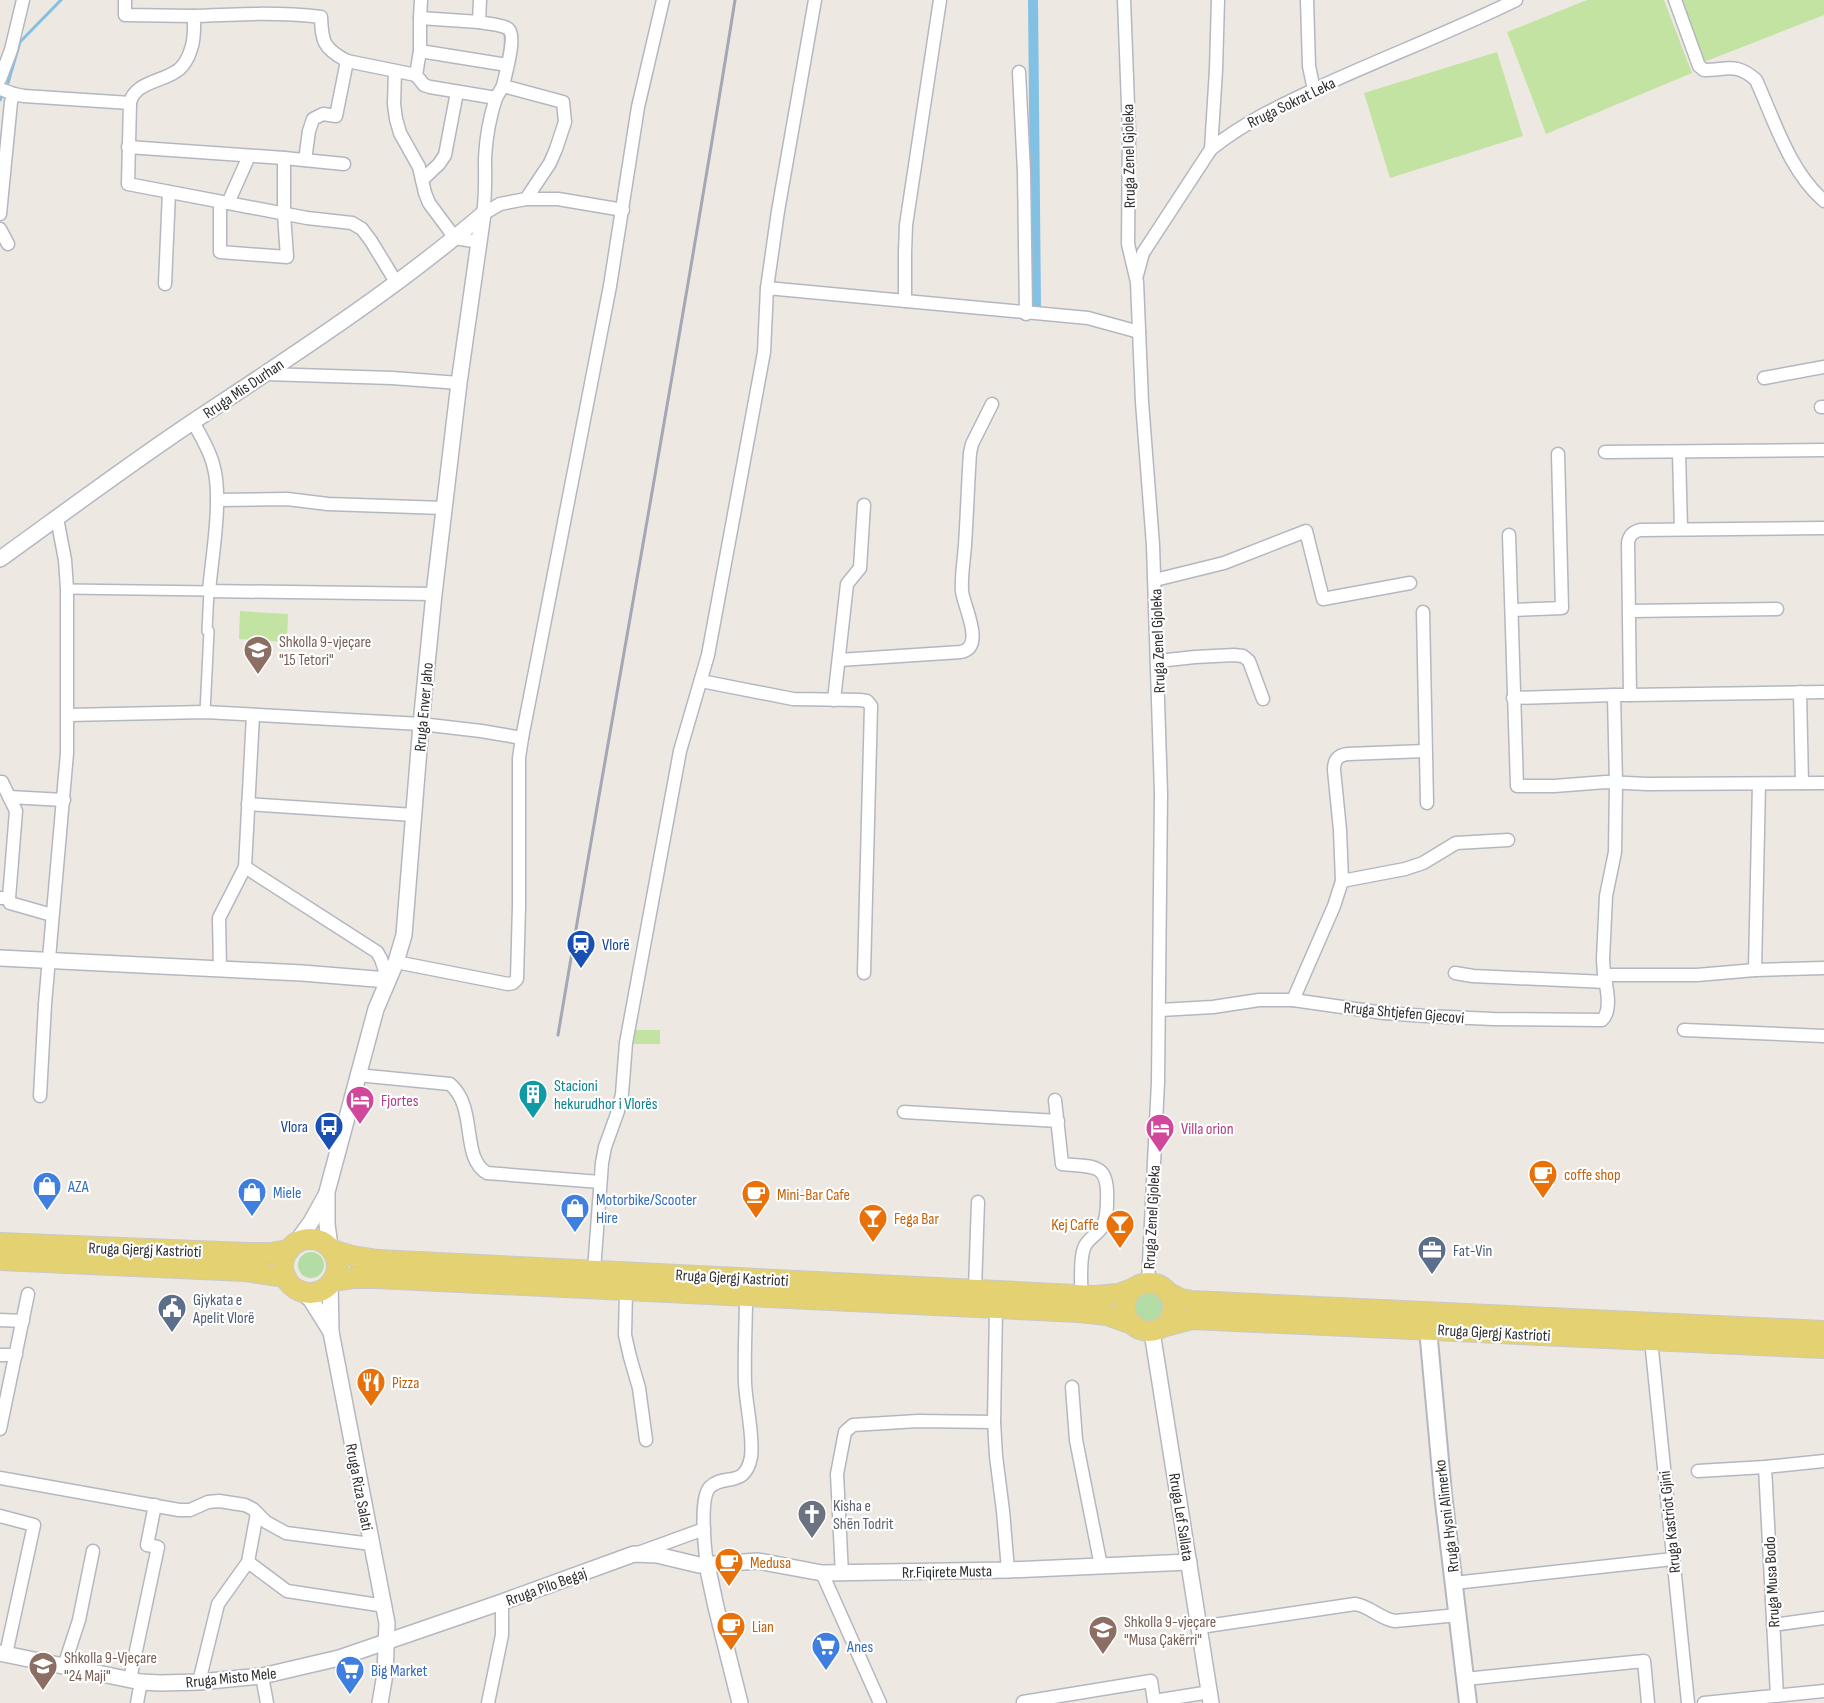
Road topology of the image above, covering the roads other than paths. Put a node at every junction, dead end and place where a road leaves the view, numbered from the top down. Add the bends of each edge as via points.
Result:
1 (22, 0) edge
2 (125, 0) edge
3 (422, 0) edge
4 (480, 0) edge
5 (663, 0) edge
6 (815, 0) edge
7 (940, 0) edge
8 (1124, 0) edge
9 (1218, 0) edge
10 (1307, 0) edge
11 (1516, 0) edge
12 (1675, 0) edge
13 (1492, 6) edge
14 (195, 16) junction
15 (420, 18) junction
16 (479, 22) junction
17 (420, 51) junction
18 (347, 61) junction
19 (507, 65) junction
20 (395, 71) junction
21 (1019, 72) dead end
22 (416, 75) junction
23 (0, 79) edge
24 (503, 86) junction
25 (0, 89) edge
26 (1314, 90) junction
27 (457, 92) junction
28 (14, 94) junction
29 (496, 98) junction
30 (130, 103) junction
31 (128, 147) junction
32 (1211, 149) junction
33 (249, 156) junction
34 (284, 158) junction
35 (305, 160) junction
36 (344, 164) dead end
37 (422, 180) junction
38 (169, 192) junction
39 (526, 199) junction
40 (1824, 201) edge
41 (224, 202) junction
42 (623, 210) junction
43 (0, 214) edge
44 (284, 214) junction
45 (483, 214) junction
46 (0, 229) edge
47 (455, 238) junction
48 (479, 242) junction
49 (8, 244) dead end
50 (396, 282) junction
51 (1137, 282) junction
52 (165, 284) dead end
53 (767, 288) junction
54 (905, 301) junction
55 (1026, 314) junction
56 (1139, 332) junction
57 (1824, 367) edge
58 (266, 374) junction
59 (1764, 378) dead end
60 (459, 383) junction
61 (992, 404) dead end
62 (193, 422) junction
63 (1824, 450) edge
64 (1605, 452) dead end
65 (1679, 452) junction
66 (1558, 454) dead end
67 (217, 500) junction
68 (864, 506) dead end
69 (444, 508) junction
70 (57, 518) junction
71 (1824, 528) edge
72 (1681, 529) junction
73 (1509, 535) dead end
74 (0, 559) edge
75 (1155, 580) junction
76 (1410, 583) dead end
77 (67, 590) junction
78 (209, 591) junction
79 (434, 594) junction
80 (1777, 609) dead end
81 (1512, 610) junction
82 (1630, 611) junction
83 (1423, 612) dead end
84 (838, 660) junction
85 (1158, 661) junction
86 (701, 681) junction
87 (1800, 692) junction
88 (1824, 692) edge
89 (1614, 695) junction
90 (1630, 695) junction
91 (1513, 698) junction
92 (1263, 699) dead end
93 (834, 700) junction
94 (205, 712) junction
95 (68, 715) junction
96 (253, 715) junction
97 (421, 724) junction
98 (522, 738) junction
99 (1425, 751) junction
100 (0, 782) edge
101 (1616, 783) junction
102 (1802, 783) junction
103 (1824, 783) edge
104 (1759, 784) junction
105 (9, 797) junction
106 (64, 800) junction
107 (1426, 802) dead end
108 (248, 804) junction
109 (414, 815) junction
110 (1508, 840) dead end
111 (245, 867) junction
112 (1342, 881) junction
113 (5, 898) edge
114 (52, 915) junction
115 (0, 958) edge
116 (49, 960) junction
117 (396, 962) junction
118 (1824, 968) edge
119 (220, 969) junction
120 (1755, 970) junction
121 (864, 973) dead end
122 (1455, 973) dead end
123 (1605, 979) junction
124 (388, 980) junction
125 (1293, 1000) junction
126 (1160, 1010) junction
127 (1684, 1030) dead end
128 (1824, 1036) edge
129 (357, 1075) junction
130 (40, 1096) dead end
131 (1055, 1100) dead end
132 (904, 1112) dead end
133 (1058, 1121) junction
134 (600, 1182) junction
135 (327, 1192) junction
136 (978, 1202) dead end
137 (0, 1243) edge
138 (292, 1247) junction
139 (331, 1249) junction
140 (0, 1260) edge
141 (594, 1270) junction
142 (286, 1277) junction
143 (331, 1282) junction
144 (1140, 1286) junction
145 (975, 1289) junction
146 (626, 1290) junction
147 (301, 1291) junction
148 (1169, 1293) junction
149 (28, 1294) dead end
150 (1081, 1295) junction
151 (746, 1296) junction
152 (996, 1308) junction
153 (0, 1320) edge
154 (23, 1321) junction
155 (1130, 1323) junction
156 (1159, 1329) junction
157 (1428, 1329) junction
158 (1824, 1331) edge
159 (331, 1332) junction
160 (1651, 1340) junction
161 (1824, 1348) edge
162 (0, 1354) edge
163 (16, 1355) junction
164 (1072, 1387) dead end
165 (994, 1422) junction
166 (0, 1429) edge
167 (646, 1440) dead end
168 (1824, 1461) edge
169 (1765, 1467) junction
170 (1698, 1471) dead end
171 (0, 1478) edge
172 (155, 1505) junction
173 (257, 1513) junction
174 (0, 1516) edge
175 (704, 1529) junction
176 (371, 1545) junction
177 (93, 1551) dead end
178 (634, 1554) junction
179 (1673, 1559) junction
180 (248, 1562) junction
181 (1189, 1562) junction
182 (706, 1565) junction
183 (1101, 1566) junction
184 (1008, 1570) junction
185 (822, 1573) junction
186 (842, 1574) junction
187 (1454, 1583) junction
188 (502, 1602) junction
189 (385, 1606) junction
190 (1458, 1615) junction
191 (1824, 1618) edge
192 (1773, 1624) junction
193 (1200, 1627) junction
194 (388, 1641) junction
195 (3, 1653) edge
196 (64, 1666) junction
197 (262, 1676) junction
198 (1465, 1679) junction
199 (135, 1680) junction
200 (199, 1682) junction
201 (1824, 1690) edge
202 (1777, 1696) junction
203 (1211, 1698) edge
204 (1023, 1702) edge
205 (137, 1703) edge
206 (267, 1703) edge
207 (380, 1703) edge
208 (488, 1703) edge
209 (740, 1703) edge
210 (880, 1703) edge
211 (1468, 1703) edge
212 (1648, 1703) edge
213 (1688, 1703) edge
214 (1704, 1703) edge

1 - 23 street
2 - 14 street via 125,15
3 - 15 street
4 - 16 street
5 - 42 street via 638,107
6 - 53 street
7 - 54 street via 906,225
8 - 51 street, Rruga Zenel Gjoleka via 1128,244
9 - 32 street
10 - 26 street via 1309,66
11 - 13 street, Rruga Sokrat Leka
12 - 40 street via 1699,66 1704,70 1738,68 1756,80 1791,158
13 - 26 street, Rruga Sokrat Leka
14 - 18 street via 321,17 322,40
14 - 30 street via 191,50 182,66 138,90
15 - 16 street
15 - 17 street
16 - 19 street via 510,29
17 - 19 street
17 - 22 street
18 - 20 street
18 - 35 street via 336,116 322,114 313,119
19 - 24 street
20 - 22 street
20 - 37 street via 396,119
21 - 55 street
22 - 27 street via 424,85
24 - 29 street
24 - 39 street via 563,102 565,122 556,149
25 - 28 street
26 - 32 street, Rruga Sokrat Leka via 1256,118
27 - 29 street
27 - 37 street via 445,155
28 - 30 street
28 - 43 street
29 - 45 street via 485,154
30 - 31 street
31 - 33 street
31 - 38 street via 128,184
32 - 51 street, Rruga Sokrat Leka via 1143,253
33 - 34 street
33 - 41 street
34 - 35 street
34 - 44 street
35 - 36 street
37 - 47 street via 429,203
38 - 41 street
38 - 52 street
39 - 42 street via 558,199
39 - 45 street via 500,204
41 - 44 street
41 - 44 street via 220,252 286,257
42 - 98 street
44 - 50 street via 352,223 362,229
45 - 47 street, Rruga Mis Durhan
45 - 48 street, Rruga Enver Jaho
46 - 49 street
47 - 48 street
47 - 50 street, Rruga Mis Durhan
48 - 60 street, Rruga Enver Jaho
50 - 58 street, Rruga Mis Durhan
51 - 56 street, Rruga Zenel Gjoleka
53 - 54 street
53 - 86 street via 764,352
54 - 55 street
55 - 56 street via 1088,318
56 - 75 street, Rruga Zenel Gjoleka
57 - 59 street
58 - 60 street
58 - 62 street, Rruga Mis Durhan
60 - 69 street, Rruga Enver Jaho
61 - 84 street via 970,453 962,590 971,622 970,648 961,652
62 - 67 street via 214,466
62 - 70 street, Rruga Mis Durhan
63 - 65 street
64 - 65 street
65 - 72 street
66 - 81 street via 1562,608
67 - 69 street via 287,499
67 - 78 street
68 - 84 street via 860,568 847,584
69 - 79 street, Rruga Enver Jaho
70 - 74 street, Rruga Mis Durhan
70 - 77 street
71 - 72 street
72 - 82 street via 1640,530 1629,536
73 - 81 street
75 - 76 street via 1224,563 1306,531 1323,599
75 - 85 street, Rruga Zenel Gjoleka
77 - 78 street
77 - 95 street
78 - 79 street
78 - 94 street
79 - 97 street, Rruga Enver Jaho
80 - 82 street
81 - 91 street
82 - 90 street
83 - 99 street
84 - 93 street
85 - 92 street via 1243,656 1250,661
85 - 126 street, Rruga Zenel Gjoleka
86 - 93 street via 785,698
86 - 134 street via 680,751 626,1043 622,1094 605,1147
87 - 88 street
87 - 90 street
87 - 102 street
89 - 90 street
89 - 91 street
89 - 101 street
91 - 101 street via 1517,786
93 - 121 street via 867,701 871,706
94 - 95 street
94 - 96 street
95 - 106 street
96 - 97 street
96 - 108 street
97 - 98 street
97 - 109 street, Rruga Enver Jaho
98 - 117 street via 517,979 508,984
99 - 107 street
99 - 112 street via 1341,754 1337,758 1334,770
100 - 105 street
101 - 104 street
101 - 123 street via 1615,852 1605,913
102 - 103 street
102 - 104 street
104 - 120 street
105 - 106 street
105 - 113 street via 16,811
106 - 114 street
108 - 109 street
108 - 111 street
109 - 117 street, Rruga Enver Jaho via 406,921
110 - 112 street via 1456,843 1406,869
111 - 119 street via 219,918
111 - 124 street via 377,952
112 - 125 street
113 - 114 street via 10,903
114 - 116 street
115 - 116 street
116 - 119 street
116 - 130 street
117 - 124 street, Rruga Enver Jaho
118 - 120 street
119 - 124 street
120 - 123 street
122 - 123 street
123 - 125 street, Rruga Shtjefen Gjecovi via 1607,1012 1602,1020 1426,1016
124 - 129 street, Rruga Enver Jaho
125 - 126 street, Rruga Shtjefen Gjecovi
126 - 144 street, Rruga Zenel Gjoleka via 1158,1082
127 - 128 street
129 - 134 street via 450,1084 465,1107 474,1156 487,1173
129 - 135 street, Rruga Enver Jaho
131 - 133 street
132 - 133 street
133 - 150 street via 1062,1164 1097,1169 1107,1182 1105,1222 1083,1251
134 - 141 street
135 - 138 street
135 - 139 street
136 - 145 street
137 - 138 main road, Rruga Gjergj Kastrioti via 246,1253 270,1253
138 - 139 main road via 313,1239
138 - 142 main road via 284,1263
139 - 141 main road, Rruga Gjergj Kastrioti via 378,1260
139 - 143 main road via 337,1265
140 - 142 main road, Rruga Gjergj Kastrioti via 245,1271
141 - 145 main road, Rruga Gjergj Kastrioti
142 - 147 main road
143 - 146 main road, Rruga Gjergj Kastrioti via 377,1278
143 - 147 main road via 319,1291
143 - 159 street
144 - 148 main road via 1163,1287
144 - 150 main road, Rruga Gjergj Kastrioti via 1108,1296
144 - 155 main road via 1126,1300 1125,1312
145 - 150 main road, Rruga Gjergj Kastrioti
146 - 151 main road, Rruga Gjergj Kastrioti
146 - 167 street via 626,1335
147 - 159 street
148 - 156 main road via 1174,1306 1170,1320
148 - 158 main road, Rruga Gjergj Kastrioti via 1192,1301
149 - 154 street
151 - 152 main road, Rruga Gjergj Kastrioti
151 - 175 street via 745,1381 751,1455 740,1477 710,1487 706,1493
152 - 155 main road, Rruga Gjergj Kastrioti via 1094,1313
152 - 165 street
153 - 154 street
154 - 163 street
155 - 156 main road via 1142,1331
156 - 157 main road, Rruga Gjergj Kastrioti via 1192,1319
156 - 181 street, Rruga Lef Sallata
157 - 160 main road, Rruga Gjergj Kastrioti
157 - 187 main road, Rruga Hysni Alimerko
159 - 176 street, Rruga Riza Salati
160 - 161 main road, Rruga Gjergj Kastrioti
160 - 179 street, Rruga Kastriot Gjini
162 - 163 street
163 - 166 street
164 - 183 street via 1076,1440
165 - 184 street
165 - 186 street via 918,1421 849,1428 843,1438 837,1474
168 - 169 street
169 - 170 street
169 - 192 street, Rruga Musa Bodo
171 - 172 street
172 - 173 street via 190,1510 219,1501 245,1505
172 - 199 street via 147,1545 158,1547
173 - 176 street via 286,1533
173 - 180 street
174 - 195 street via 34,1525
175 - 178 street
175 - 182 street
176 - 189 street, Rruga Riza Salati
177 - 196 street via 79,1620
178 - 182 street, Rruga Pilo Begaj
178 - 188 street, Rruga Pilo Begaj
179 - 187 street
179 - 213 street, Rruga Kastriot Gjini
180 - 189 street via 287,1591
180 - 200 street via 218,1604
181 - 183 street, Rr.Fiqirete Musta
181 - 193 street, Rruga Lef Sallata
182 - 185 street, Rr.Fiqirete Musta via 758,1561
182 - 209 street
183 - 184 street, Rr.Fiqirete Musta
184 - 186 street, Rr.Fiqirete Musta
185 - 186 street, Rr.Fiqirete Musta
185 - 210 street
187 - 190 main road, Rruga Hysni Alimerko
188 - 194 street, Rruga Pilo Begaj
188 - 208 street via 502,1635
189 - 194 street, Rruga Riza Salati
190 - 193 street via 1395,1621 1355,1604
190 - 198 main road, Rruga Hysni Alimerko
191 - 192 street
192 - 202 street, Rruga Musa Bodo
193 - 203 street, Rruga Lef Sallata
194 - 197 street, Rruga Misto Mele via 339,1658
194 - 207 street, Rruga Riza Salati
195 - 196 street, Rruga Misto Mele
196 - 199 street, Rruga Misto Mele
197 - 200 street, Rruga Misto Mele
197 - 206 street
198 - 211 main road, Rruga Hysni Alimerko
198 - 212 street via 1644,1661
199 - 200 street, Rruga Misto Mele
199 - 205 street
201 - 202 street
202 - 214 street
203 - 204 street via 1154,1701 1151,1681

